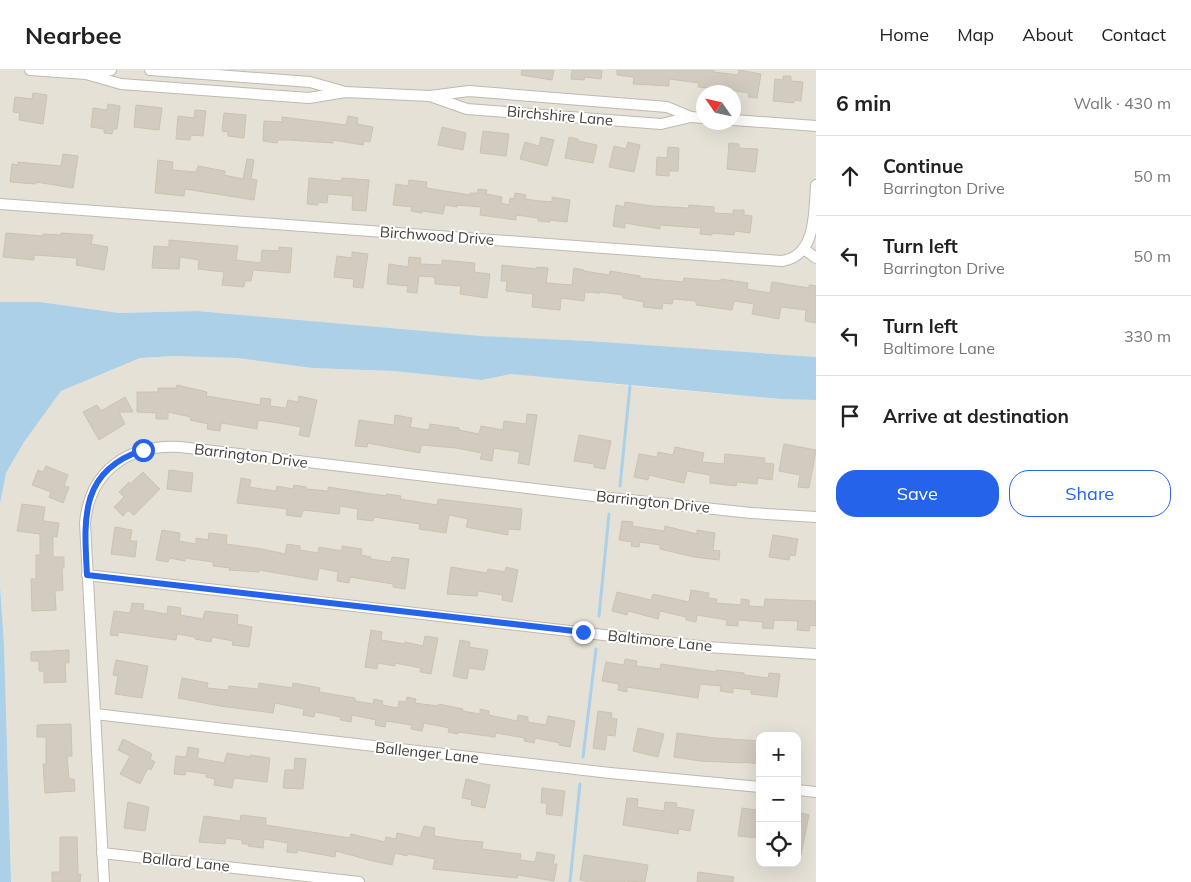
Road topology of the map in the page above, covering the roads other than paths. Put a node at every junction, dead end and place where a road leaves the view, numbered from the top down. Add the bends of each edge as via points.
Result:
1 (30, 70) edge
2 (111, 70) edge
3 (150, 70) edge
4 (86, 74) junction
5 (345, 92) junction
6 (430, 96) junction
7 (691, 117) junction
8 (696, 117) edge
9 (741, 121) edge
10 (816, 126) edge
11 (816, 185) edge
12 (0, 204) edge
13 (805, 250) junction
14 (816, 258) edge
15 (816, 516) edge
16 (87, 575) junction
17 (816, 654) edge
18 (95, 714) junction
19 (756, 787) edge
20 (801, 790) edge
21 (816, 792) edge
22 (102, 853) junction
23 (104, 882) edge
24 (359, 882) edge

1 - 4 street, Birchshire Lane
2 - 4 street, Birchshire Lane
3 - 5 street, Birchshire Lane via 310,82
4 - 5 street, Birchshire Lane via 121,84 309,98
5 - 6 street, Birchshire Lane
6 - 7 street, Birchshire Lane via 470,91 667,107
6 - 7 street, Birchshire Lane via 467,109 661,124
7 - 8 street, Birchshire Lane
9 - 10 street
11 - 13 street via 812,234
12 - 13 street, Birchwood Drive via 778,261 793,258
13 - 14 street
15 - 16 street, Barrington Drive via 751,513 160,446 122,459 94,489 86,514
16 - 17 street, Baltimore Lane via 707,647
16 - 18 street, Barrington Drive
18 - 19 street, Ballenger Lane via 590,771
18 - 22 street, Barrington Drive
20 - 21 street
22 - 23 street, Barrington Drive
22 - 24 street, Ballard Lane

